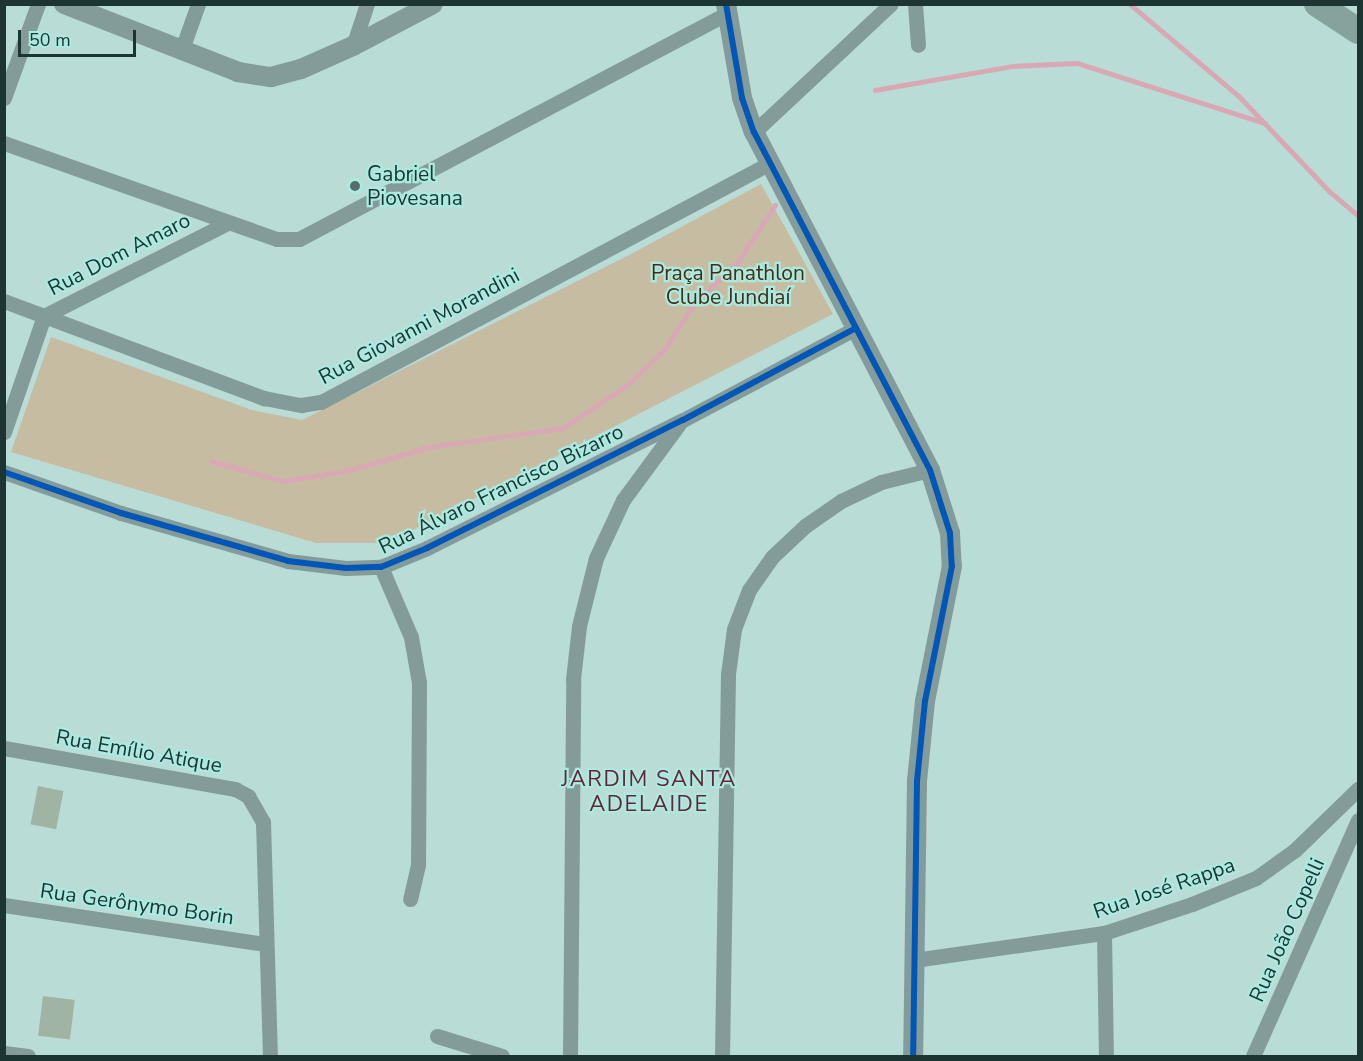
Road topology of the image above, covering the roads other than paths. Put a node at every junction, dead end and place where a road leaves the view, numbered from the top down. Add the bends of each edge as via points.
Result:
1 (38, 4) edge
2 (64, 4) edge
3 (198, 4) edge
4 (368, 4) edge
5 (433, 4) edge
6 (891, 4) edge
7 (915, 4) edge
8 (1317, 4) edge
9 (727, 9) edge
10 (1359, 31) edge
11 (918, 45) dead end
12 (353, 46) junction
13 (181, 52) junction
14 (4, 98) edge
15 (754, 132) junction
16 (4, 143) edge
17 (768, 164) junction
18 (227, 223) junction
19 (4, 301) edge
20 (44, 315) junction
21 (854, 329) junction
22 (683, 420) junction
23 (4, 432) edge
24 (930, 470) junction
25 (4, 472) edge
26 (381, 567) junction
27 (4, 748) edge
28 (1359, 789) edge
29 (1359, 820) edge
30 (410, 899) dead end
31 (4, 905) edge
32 (1104, 933) junction
33 (264, 944) junction
34 (914, 960) junction
35 (436, 1036) dead end
36 (4, 1053) edge
37 (28, 1056) edge
38 (270, 1056) edge
39 (502, 1056) edge
40 (570, 1056) edge
41 (722, 1056) edge
42 (913, 1056) edge
43 (1106, 1056) edge
44 (1253, 1056) edge

1 - 14 street
2 - 13 street
3 - 13 street
4 - 12 street
5 - 12 street
6 - 15 street
7 - 11 street
8 - 10 highway
9 - 15 street via 742,98
9 - 18 street via 299,239 278,239
12 - 13 street via 301,69 271,77 238,72
15 - 17 street
16 - 18 street
17 - 20 street, Rua Giovanni Morandini via 321,402 301,405 264,398
17 - 21 street
18 - 20 street, Rua Dom Amaro
19 - 20 street, Rua Giovanni Morandini
20 - 23 street, Rua Dom Amaro
21 - 22 street, Rua Álvaro Francisco Bizarro
21 - 24 street
22 - 26 street, Rua Álvaro Francisco Bizarro via 427,548
22 - 40 street via 623,500 596,558 579,626 573,679
24 - 34 street via 950,533 952,566 924,701 917,781
24 - 41 street via 881,482 841,501 805,526 772,557 749,590 734,629 728,674
25 - 26 street, Rua Álvaro Francisco Bizarro via 121,513 288,561 346,568
26 - 30 street via 411,637 419,683 418,865
27 - 33 street, Rua Emílio Atique via 235,789 249,796 263,822
28 - 32 street, Rua José Rappa via 1295,850 1256,878
29 - 44 street, Rua João Copelli
31 - 33 street, Rua Gerônymo Borin
32 - 34 street, Rua José Rappa
32 - 43 street
33 - 38 street
34 - 42 street
35 - 39 street
36 - 37 street

